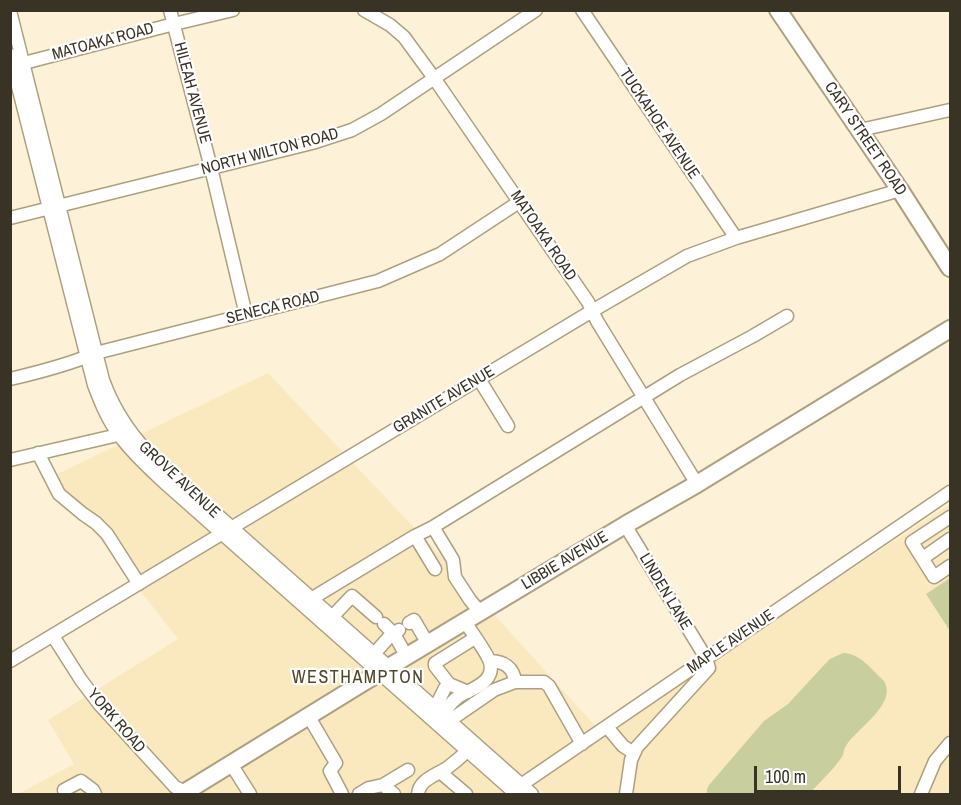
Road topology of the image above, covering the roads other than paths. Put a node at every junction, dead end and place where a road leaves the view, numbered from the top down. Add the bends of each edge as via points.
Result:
1 (170, 10) edge
2 (233, 10) edge
3 (364, 10) edge
4 (536, 10) edge
5 (582, 10) edge
6 (778, 10) edge
7 (10, 11) edge
8 (174, 24) junction
9 (11, 56) edge
10 (24, 63) junction
11 (434, 78) junction
12 (951, 110) edge
13 (860, 130) junction
14 (212, 168) junction
15 (900, 190) junction
16 (519, 202) junction
17 (54, 207) junction
18 (10, 218) edge
19 (736, 238) junction
20 (951, 268) edge
21 (592, 311) junction
22 (246, 315) junction
23 (786, 316) dead end
24 (951, 329) edge
25 (91, 355) junction
26 (10, 379) edge
27 (479, 379) junction
28 (643, 397) junction
29 (508, 426) dead end
30 (118, 435) junction
31 (38, 453) junction
32 (10, 460) edge
33 (697, 483) junction
34 (951, 492) edge
35 (951, 517) edge
36 (625, 525) junction
37 (433, 527) junction
38 (227, 531) junction
39 (415, 536) junction
40 (951, 539) edge
41 (923, 558) junction
42 (951, 566) edge
43 (435, 569) dead end
44 (139, 584) junction
45 (311, 599) junction
46 (480, 612) junction
47 (332, 617) junction
48 (465, 622) junction
49 (401, 629) junction
50 (53, 636) junction
51 (475, 638) junction
52 (426, 645) junction
53 (374, 654) junction
54 (407, 657) junction
55 (706, 658) junction
56 (10, 661) edge
57 (490, 661) junction
58 (435, 663) junction
59 (384, 670) junction
60 (515, 682) junction
61 (449, 684) junction
62 (468, 692) junction
63 (442, 715) junction
64 (309, 717) junction
65 (607, 727) junction
66 (951, 743) edge
67 (582, 744) junction
68 (467, 751) junction
69 (634, 753) junction
70 (231, 764) junction
71 (408, 770) dead end
72 (440, 772) junction
73 (383, 785) junction
74 (64, 790) dead end
75 (516, 792) edge
76 (186, 794) edge
77 (95, 795) edge
78 (250, 795) edge
79 (342, 795) edge
80 (359, 795) edge
81 (394, 795) edge
82 (418, 795) edge
83 (466, 795) edge
84 (532, 795) edge
85 (626, 795) edge
86 (921, 795) edge

1 - 8 street, HILEAH AVENUE
2 - 8 street, MATOAKA ROAD
3 - 11 street, MATOAKA ROAD via 404,37
4 - 11 street, NORTH WILTON ROAD
5 - 19 street, TUCKAHOE AVENUE
6 - 13 main road, CARY STREET ROAD
7 - 10 street, GROVE AVENUE
8 - 10 street, MATOAKA ROAD
8 - 14 street, HILEAH AVENUE
9 - 10 street
9 - 17 street, GROVE AVENUE
10 - 17 street, GROVE AVENUE
11 - 14 street, NORTH WILTON ROAD via 352,129
11 - 16 street, MATOAKA ROAD
12 - 13 street
13 - 15 main road, CARY STREET ROAD
14 - 17 street, NORTH WILTON ROAD
14 - 22 street, HILEAH AVENUE
15 - 19 street, GRANITE AVENUE
15 - 20 main road, CARY STREET ROAD
16 - 21 street, MATOAKA ROAD
16 - 22 street, SENECA ROAD via 440,254 406,270 378,281
17 - 18 street, NORTH WILTON ROAD
17 - 25 street, GROVE AVENUE
19 - 21 street, GRANITE AVENUE via 687,256
21 - 27 street, GRANITE AVENUE
21 - 28 street, MATOAKA ROAD
22 - 25 street, SENECA ROAD
23 - 28 street
24 - 33 main road, LIBBIE AVENUE
25 - 26 street, SENECA ROAD
25 - 30 street, GROVE AVENUE via 94,385
25 - 38 street, GROVE AVENUE via 126,427
27 - 29 street
27 - 38 street, GRANITE AVENUE
28 - 33 street, MATOAKA ROAD
28 - 37 street
30 - 31 street
30 - 38 street, GROVE AVENUE via 143,463
31 - 32 street
31 - 44 street via 59,494 107,534
33 - 36 main road, LIBBIE AVENUE
34 - 55 street, MAPLE AVENUE
35 - 41 street via 912,542
36 - 46 main road, LIBBIE AVENUE
36 - 55 street, LINDEN LANE
37 - 39 street
37 - 46 street via 453,560 455,577
38 - 44 street, GRANITE AVENUE
38 - 45 street, GROVE AVENUE
38 - 59 street, GROVE AVENUE
39 - 43 street
39 - 45 street
40 - 41 street
41 - 42 street via 934,577
44 - 50 street, GRANITE AVENUE
45 - 47 street, GROVE AVENUE
46 - 48 main road, LIBBIE AVENUE
47 - 49 street via 352,597 380,621
47 - 53 street, GROVE AVENUE
48 - 51 street
48 - 52 main road, LIBBIE AVENUE
49 - 52 street via 414,620
49 - 53 street
49 - 54 street
50 - 56 street, GRANITE AVENUE
50 - 76 street, YORK ROAD via 100,705 174,786
51 - 57 street
51 - 58 street
52 - 54 main road, LIBBIE AVENUE
52 - 58 street
53 - 59 street, GROVE AVENUE
54 - 59 main road, LIBBIE AVENUE
55 - 65 street, MAPLE AVENUE
55 - 69 street via 709,668
57 - 60 street via 508,666
57 - 62 street via 488,678
58 - 61 street
59 - 63 street, GROVE AVENUE
59 - 64 main road, LIBBIE AVENUE
59 - 68 street, GROVE AVENUE
60 - 63 street
60 - 67 street via 544,682 549,686
61 - 62 street
61 - 63 street via 445,688
62 - 63 street via 452,702
63 - 75 street, GROVE AVENUE
64 - 70 main road, LIBBIE AVENUE
64 - 79 street via 336,763 330,771
65 - 67 street, MAPLE AVENUE
65 - 69 street
66 - 86 street via 935,760
67 - 75 street, MAPLE AVENUE
68 - 72 street
68 - 75 street, GROVE AVENUE
69 - 85 street
70 - 76 main road, LIBBIE AVENUE
70 - 78 street
71 - 73 street
72 - 82 street via 421,786
72 - 83 street
73 - 80 street
73 - 81 street
74 - 77 street via 81,781
75 - 84 street, GROVE AVENUE

